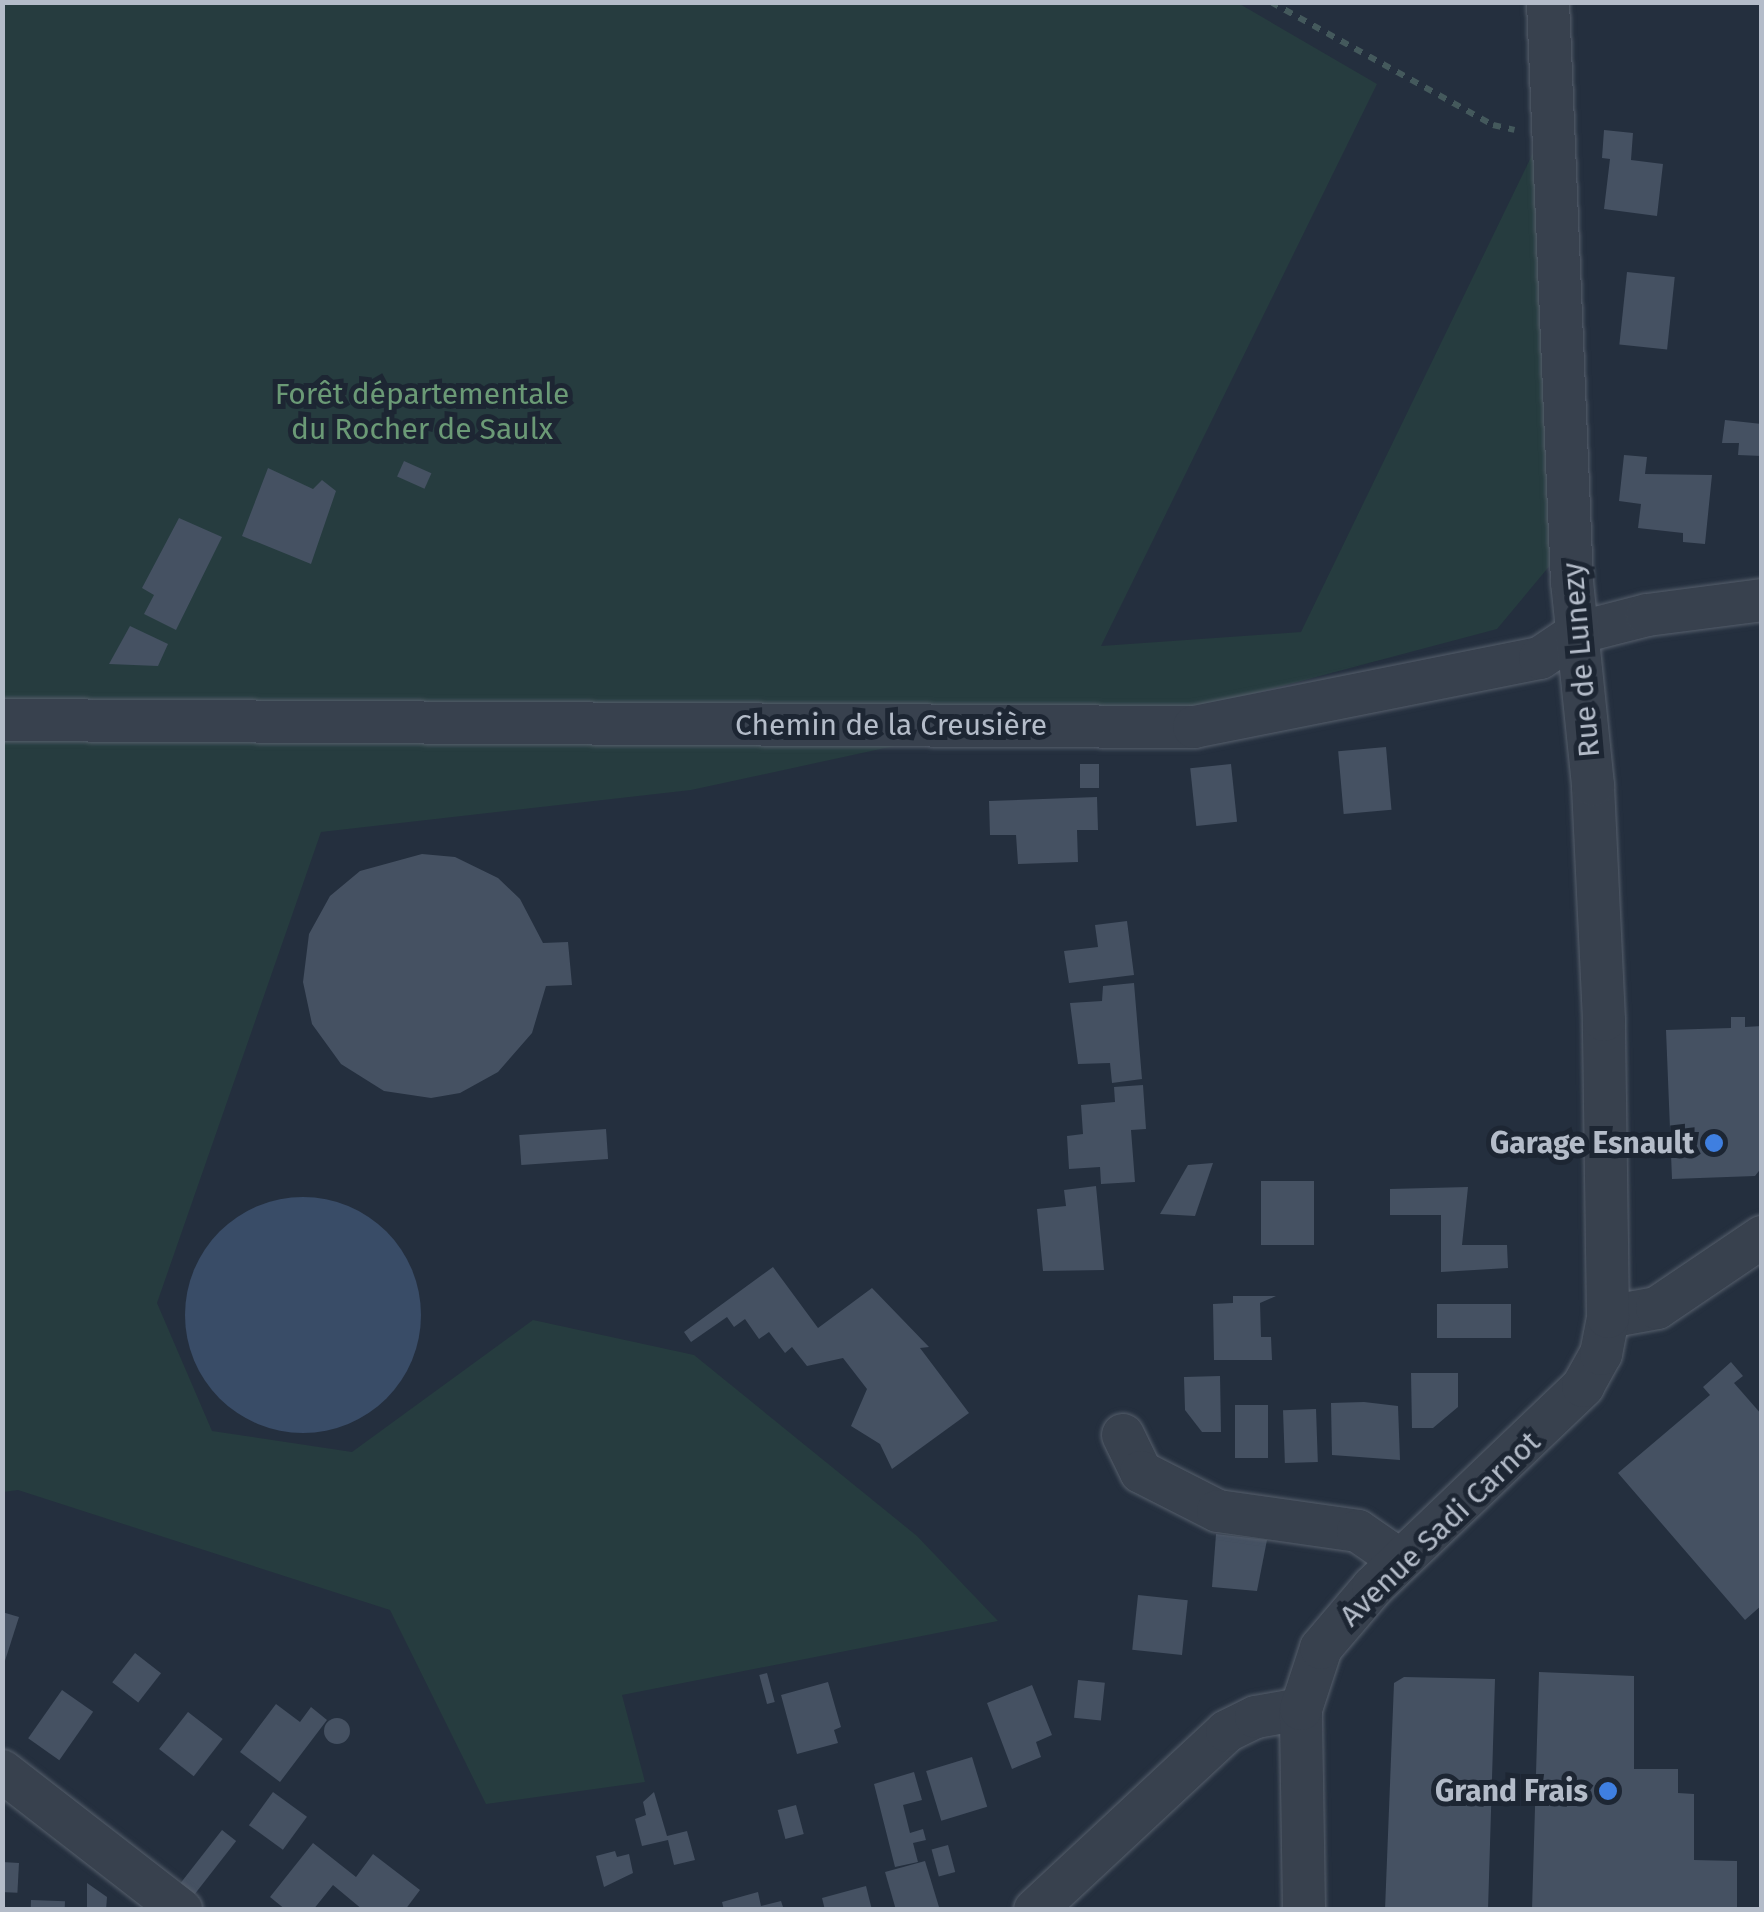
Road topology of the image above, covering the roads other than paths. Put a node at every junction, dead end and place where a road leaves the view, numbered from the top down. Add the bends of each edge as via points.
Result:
1 (1548, 2) edge
2 (1762, 600) edge
3 (1577, 633) junction
4 (2, 720) edge
5 (1753, 1243) edge
6 (1608, 1317) junction
7 (1123, 1434) dead end
8 (1400, 1560) junction
9 (1301, 1709) junction
10 (2, 1771) edge
11 (180, 1910) edge
12 (1035, 1910) edge
13 (1304, 1910) edge

1 - 3 street, Rue de Lunezy
2 - 3 street, Chemin de la Creusière via 1647,615
3 - 4 street, Chemin de la Creusière via 1540,658 1194,727
3 - 6 street, Rue de Lunezy via 1593,785 1604,1020
5 - 6 street via 1657,1308
6 - 8 street, Avenue Sadi Carnot via 1601,1354 1583,1386
7 - 8 street via 1141,1472 1218,1510 1358,1531
8 - 9 street, Avenue Sadi Carnot via 1322,1648
9 - 12 street via 1256,1717 1227,1731
9 - 13 street, Avenue Sadi Carnot
10 - 11 street

